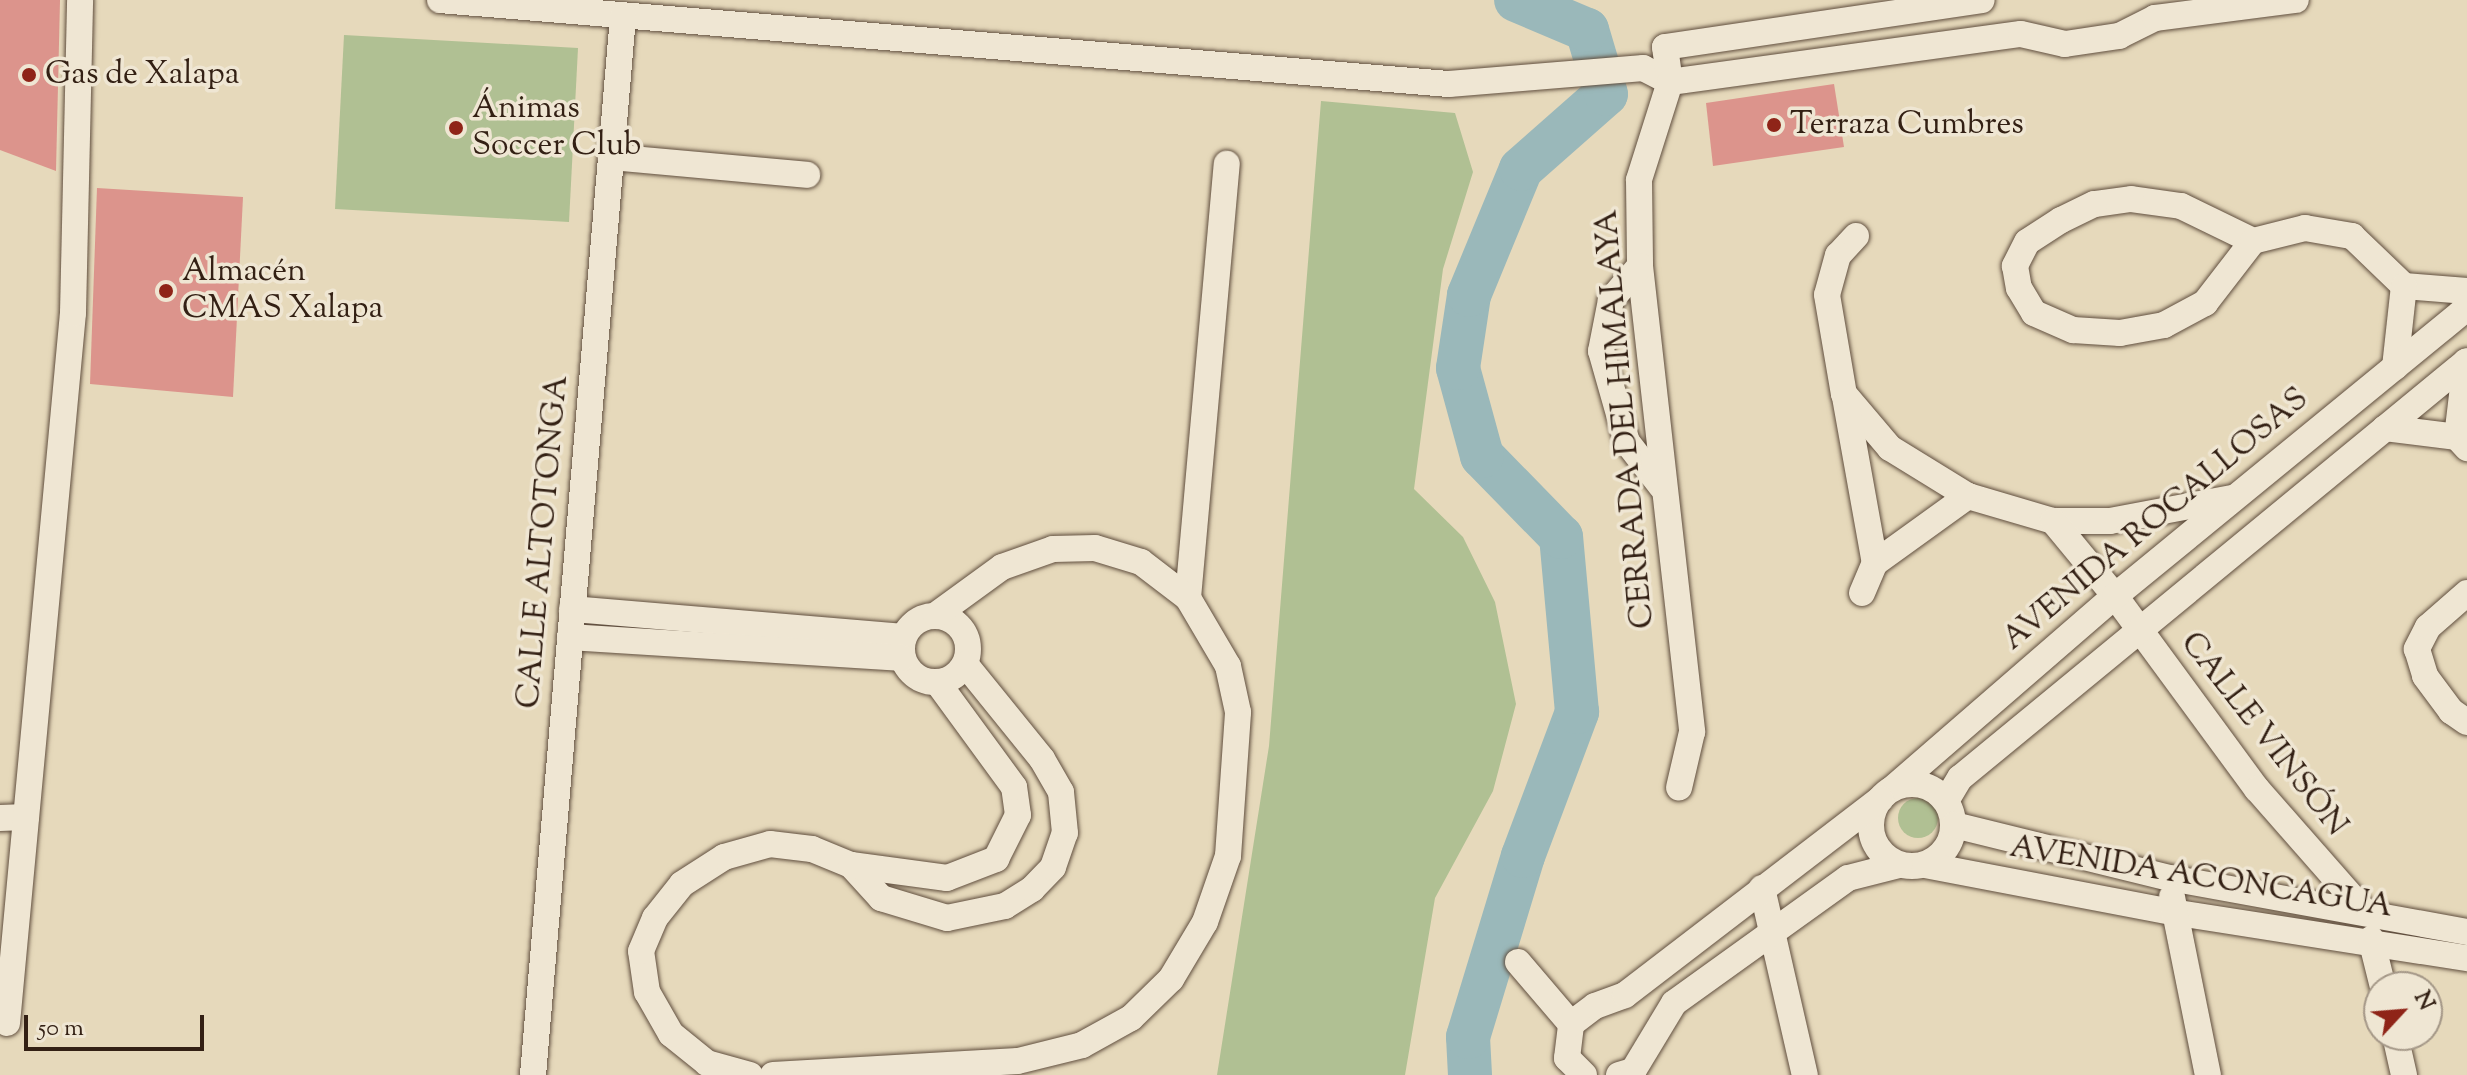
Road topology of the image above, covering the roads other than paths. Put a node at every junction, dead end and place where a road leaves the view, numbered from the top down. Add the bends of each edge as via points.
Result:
1 (80, 0) edge
2 (440, 0) edge
3 (1982, 0) edge
4 (2296, 0) edge
5 (2154, 9) edge
6 (623, 16) junction
7 (1665, 47) junction
8 (1634, 69) junction
9 (1670, 82) junction
10 (611, 157) junction
11 (1227, 164) dead end
12 (807, 175) dead end
13 (1856, 236) dead end
14 (2253, 241) junction
15 (1640, 266) junction
16 (2404, 286) junction
17 (2467, 291) edge
18 (2467, 308) edge
19 (2466, 361) edge
20 (2395, 367) junction
21 (1844, 394) junction
22 (2385, 428) junction
23 (2462, 442) edge
24 (2295, 449) junction
25 (2321, 481) junction
26 (1661, 486) junction
27 (1968, 496) junction
28 (2235, 497) junction
29 (2053, 521) junction
30 (1875, 563) junction
31 (1862, 593) dead end
32 (2467, 593) edge
33 (2115, 596) junction
34 (1188, 598) junction
35 (572, 609) junction
36 (658, 616) junction
37 (948, 621) junction
38 (2140, 633) junction
39 (570, 637) junction
40 (765, 637) junction
41 (656, 643) junction
42 (903, 648) junction
43 (965, 664) junction
44 (938, 683) junction
45 (2467, 722) edge
46 (1679, 788) dead end
47 (1886, 794) junction
48 (1950, 813) junction
49 (13, 817) edge
50 (851, 865) junction
51 (1912, 865) junction
52 (2170, 878) junction
53 (1762, 888) junction
54 (2172, 912) junction
55 (2365, 912) junction
56 (1774, 929) junction
57 (2467, 932) edge
58 (2371, 939) junction
59 (2467, 958) edge
60 (1518, 962) dead end
61 (2379, 971) edge
62 (7, 1023) dead end
63 (1571, 1024) junction
64 (2399, 1051) edge
65 (533, 1075) edge
66 (750, 1075) edge
67 (773, 1075) edge
68 (1584, 1075) edge
69 (1619, 1075) edge
70 (1805, 1075) edge
71 (2208, 1075) edge
72 (2404, 1075) edge

1 - 49 street via 73,313
2 - 6 street
3 - 7 street
4 - 5 street
5 - 9 street via 2119,36 2065,44 2021,34
6 - 8 street via 1449,84
6 - 10 street, CALLE ALTOTONGA
7 - 8 street
7 - 9 street, CERRADA DEL HIMALAYA
8 - 9 street
9 - 15 street, CERRADA DEL HIMALAYA via 1639,180
10 - 12 street
10 - 35 street, CALLE ALTOTONGA
11 - 34 street
13 - 21 street via 1838,255 1827,295
14 - 14 street via 2181,206 2131,199 2094,204 2061,220 2027,242 2015,266 2019,288 2034,313 2073,330 2120,333 2164,325 2205,303
14 - 16 street via 2305,228 2352,236
15 - 26 street, CERRADA DEL HIMALAYA
15 - 26 street via 1611,300 1601,351 1627,442
16 - 17 street
16 - 20 street
18 - 20 street, AVENIDA ROCALLOSAS
19 - 22 street
19 - 23 street
20 - 24 street, AVENIDA ROCALLOSAS
21 - 27 street via 1890,448
21 - 30 street
22 - 23 street
22 - 25 street
24 - 25 street
24 - 28 street, AVENIDA ROCALLOSAS
25 - 38 street
26 - 46 street, CERRADA DEL HIMALAYA via 1692,732
27 - 29 street
27 - 30 street
28 - 29 street via 2110,521
28 - 33 street, AVENIDA ROCALLOSAS
29 - 33 street, CALLE VINSÓN
30 - 31 street
32 - 45 street via 2428,627 2417,649 2425,676 2451,711
33 - 38 street, CALLE VINSÓN
33 - 47 street, AVENIDA ROCALLOSAS
34 - 37 street via 1141,562 1095,548 1027,556 973,589
34 - 67 street via 1209,625 1228,666 1238,712 1236,760 1228,856 1205,922 1171,979 1131,1018 1082,1045 1018,1061
35 - 36 street
35 - 39 street, CALLE ALTOTONGA
36 - 40 street
36 - 41 street
37 - 42 street via 916,621
37 - 43 street via 968,645
38 - 48 street via 1960,778
38 - 55 street, CALLE VINSÓN via 2257,789
39 - 41 street
39 - 65 street, CALLE ALTOTONGA
40 - 41 street
40 - 42 street
42 - 44 street via 916,677
43 - 44 street
43 - 50 street via 1042,759 1061,792 1065,833 1053,867 1005,906 947,918 881,898
44 - 50 street via 1014,787 1018,815 1010,839 996,859 947,878
47 - 48 street via 1916,783
47 - 51 street via 1871,824 1872,837 1887,859
47 - 53 street, AVENIDA ROCALLOSAS
48 - 51 street via 1946,850
48 - 52 street, AVENIDA ACONCAGUA
49 - 62 street
50 - 66 street via 812,849 770,844 724,857 693,877 655,918 641,951 647,992 671,1034 707,1063
51 - 54 street, AVENIDA ACONCAGUA
51 - 56 street via 1848,878
52 - 54 street
52 - 55 street, AVENIDA ACONCAGUA
53 - 56 street
53 - 63 street, AVENIDA ROCALLOSAS via 1625,995 1595,1006
54 - 58 street, AVENIDA ACONCAGUA
54 - 71 street
55 - 57 street, AVENIDA ACONCAGUA
56 - 69 street via 1674,1003 1633,1071
56 - 70 street
58 - 59 street, AVENIDA ACONCAGUA
58 - 61 street
60 - 63 street
63 - 68 street via 1567,1058
64 - 72 street

